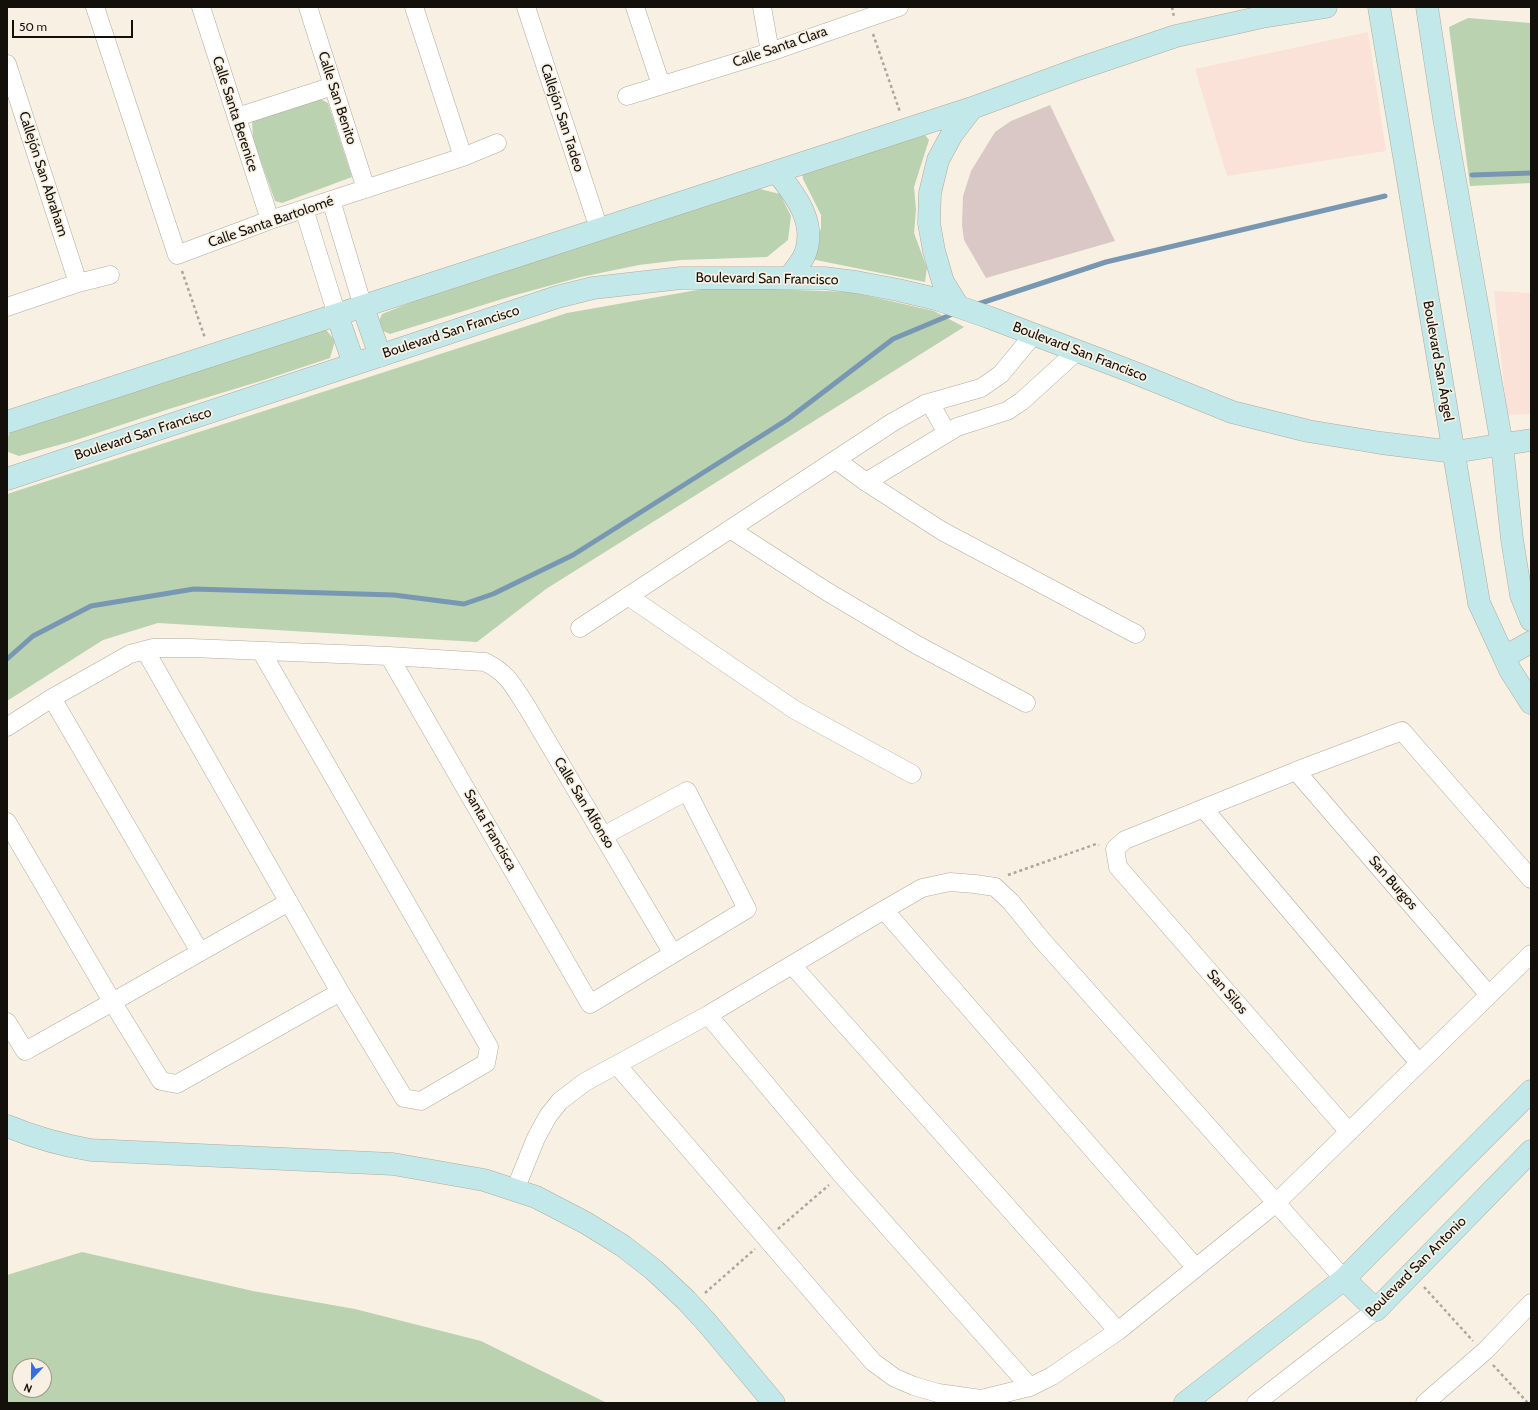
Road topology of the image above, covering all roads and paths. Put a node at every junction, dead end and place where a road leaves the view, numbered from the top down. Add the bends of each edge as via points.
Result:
1 (95, 7) edge
2 (201, 7) edge
3 (308, 7) edge
4 (414, 7) edge
5 (526, 7) edge
6 (635, 7) edge
7 (762, 7) edge
8 (899, 7) edge
9 (1326, 7) edge
10 (1379, 7) edge
11 (1427, 7) edge
12 (867, 12) edge
13 (770, 52) junction
14 (7, 64) edge
15 (661, 85) junction
16 (333, 86) junction
17 (627, 96) dead end
18 (972, 108) junction
19 (237, 117) junction
20 (906, 130) junction
21 (498, 142) dead end
22 (463, 157) junction
23 (777, 172) junction
24 (366, 189) junction
25 (331, 200) junction
26 (304, 209) junction
27 (270, 220) junction
28 (599, 229) junction
29 (177, 255) junction
30 (110, 275) dead end
31 (790, 277) junction
32 (78, 283) junction
33 (958, 306) junction
34 (7, 307) edge
35 (362, 307) junction
36 (337, 315) junction
37 (1034, 334) junction
38 (1077, 351) junction
39 (211, 356) junction
40 (380, 356) junction
41 (354, 364) junction
42 (930, 403) junction
43 (7, 422) edge
44 (947, 433) junction
45 (1531, 440) edge
46 (1502, 445) junction
47 (1454, 452) junction
48 (836, 460) junction
49 (7, 479) edge
50 (866, 482) junction
51 (730, 529) junction
52 (628, 596) junction
53 (1531, 620) edge
54 (580, 628) dead end
55 (1136, 634) dead end
56 (1531, 642) edge
57 (145, 650) junction
58 (261, 651) junction
59 (389, 656) junction
60 (1504, 657) junction
61 (52, 698) junction
62 (1026, 703) dead end
63 (1531, 703) edge
64 (7, 727) edge
65 (1296, 771) junction
66 (912, 774) dead end
67 (1204, 809) junction
68 (7, 822) edge
69 (603, 836) junction
70 (1116, 849) junction
71 (1531, 880) edge
72 (982, 885) junction
73 (289, 902) junction
74 (884, 910) junction
75 (200, 952) junction
76 (673, 954) junction
77 (1531, 954) edge
78 (792, 965) junction
79 (340, 992) junction
80 (1489, 995) junction
81 (113, 1003) junction
82 (708, 1015) junction
83 (7, 1022) edge
84 (1419, 1063) junction
85 (617, 1065) junction
86 (1531, 1091) edge
87 (7, 1126) edge
88 (1349, 1132) junction
89 (1531, 1151) edge
90 (514, 1190) junction
91 (1276, 1203) junction
92 (1196, 1268) junction
93 (1412, 1273) junction
94 (1344, 1279) junction
95 (1531, 1303) edge
96 (1376, 1310) junction
97 (1118, 1331) junction
98 (1482, 1352) junction
99 (1030, 1387) junction
100 (774, 1403) edge
101 (1185, 1403) edge
102 (1256, 1403) edge
103 (1425, 1403) edge
104 (1528, 1403) edge

1 - 29 street
2 - 19 street, Calle Santa Berenice
3 - 16 street, Calle San Benito
4 - 22 street
5 - 28 street, Callejón San Tadeo
6 - 15 street
7 - 13 street
8 - 12 street, Calle Santa Clara
9 - 18 street via 1262,17 1176,36
10 - 47 street, Boulevard San Ángel
11 - 46 street
12 - 13 street, Calle Santa Clara
12 - 20 path
13 - 15 street, Calle Santa Clara
14 - 32 street, Callejón San Abraham
15 - 17 street, Calle Santa Clara
16 - 19 street
16 - 24 street, Calle San Benito
18 - 20 street
18 - 33 street via 952,134 938,160 930,193 929,223 934,251 943,282
19 - 27 street, Calle Santa Berenice
20 - 23 street
21 - 22 street, Calle Santa Bartolomé
22 - 24 street, Calle Santa Bartolomé
23 - 28 street
23 - 31 street via 800,203 809,236 805,254
24 - 25 street, Calle Santa Bartolomé
25 - 26 street, Calle Santa Bartolomé
25 - 35 street
26 - 27 street, Calle Santa Bartolomé
26 - 36 street
27 - 29 street, Calle Santa Bartolomé
28 - 35 street
29 - 39 path
30 - 32 street
31 - 33 street, Boulevard San Francisco via 856,282
31 - 40 street, Boulevard San Francisco via 681,278 593,288 557,297
32 - 34 street
33 - 37 street, Boulevard San Francisco
35 - 36 street
35 - 40 street
36 - 39 street
36 - 41 street
37 - 38 street, Boulevard San Francisco
37 - 42 street via 1001,374 981,388
38 - 44 street via 1022,401 1007,411 957,427
38 - 47 street, Boulevard San Francisco via 1232,412 1308,431
39 - 43 street
40 - 41 street, Boulevard San Francisco
41 - 49 street, Boulevard San Francisco
42 - 44 street
42 - 48 street via 893,422
44 - 50 street
45 - 46 street, Boulevard San Francisco
46 - 47 street, Boulevard San Francisco
46 - 53 street via 1521,595
47 - 60 street, Boulevard San Ángel via 1479,603
48 - 50 street
48 - 51 street
50 - 55 street via 942,531
51 - 52 street
51 - 62 street via 916,646
52 - 54 street
52 - 66 street via 795,710
56 - 60 street
57 - 58 street via 191,648
57 - 61 street via 130,654
57 - 73 street
58 - 59 street
58 - 79 street via 489,1046 486,1063 421,1101 404,1098
59 - 69 street, Calle San Alfonso via 485,662 498,669 508,678 527,707
59 - 76 street, Santa Francisca via 590,1004
60 - 63 street, Boulevard San Ángel
61 - 64 street
61 - 75 street
65 - 67 street
65 - 71 street via 1402,731
65 - 80 street, San Burgos
67 - 70 street via 1125,840
67 - 84 street
68 - 81 street
69 - 76 street, Calle San Alfonso
69 - 76 street via 687,791 747,909
70 - 72 path via 1096,844
70 - 88 street, San Silos via 1118,867
72 - 74 street via 950,882 922,888
72 - 91 street via 995,888 1011,902 1041,940
73 - 75 street
73 - 79 street
74 - 78 street
74 - 92 street
75 - 81 street
77 - 80 street
78 - 82 street
78 - 97 street
79 - 81 street via 177,1084 161,1081
80 - 84 street
81 - 83 street via 25,1051
82 - 85 street
82 - 99 street via 841,1174
84 - 88 street
85 - 90 street via 585,1082 560,1101 536,1138
85 - 99 street via 873,1362 895,1378 938,1393 981,1399
86 - 94 street
87 - 90 street via 60,1144 91,1150 393,1164 484,1180
88 - 91 street
89 - 93 street, Boulevard San Antonio
90 - 100 street via 536,1197 586,1223 623,1246 654,1270 708,1324
91 - 92 street
91 - 94 street
92 - 97 street
93 - 96 street, Boulevard San Antonio
93 - 98 path
94 - 96 street
94 - 101 street
95 - 98 street
96 - 102 street, Boulevard San Antonio
97 - 99 street via 1052,1376
98 - 103 street
98 - 104 path

